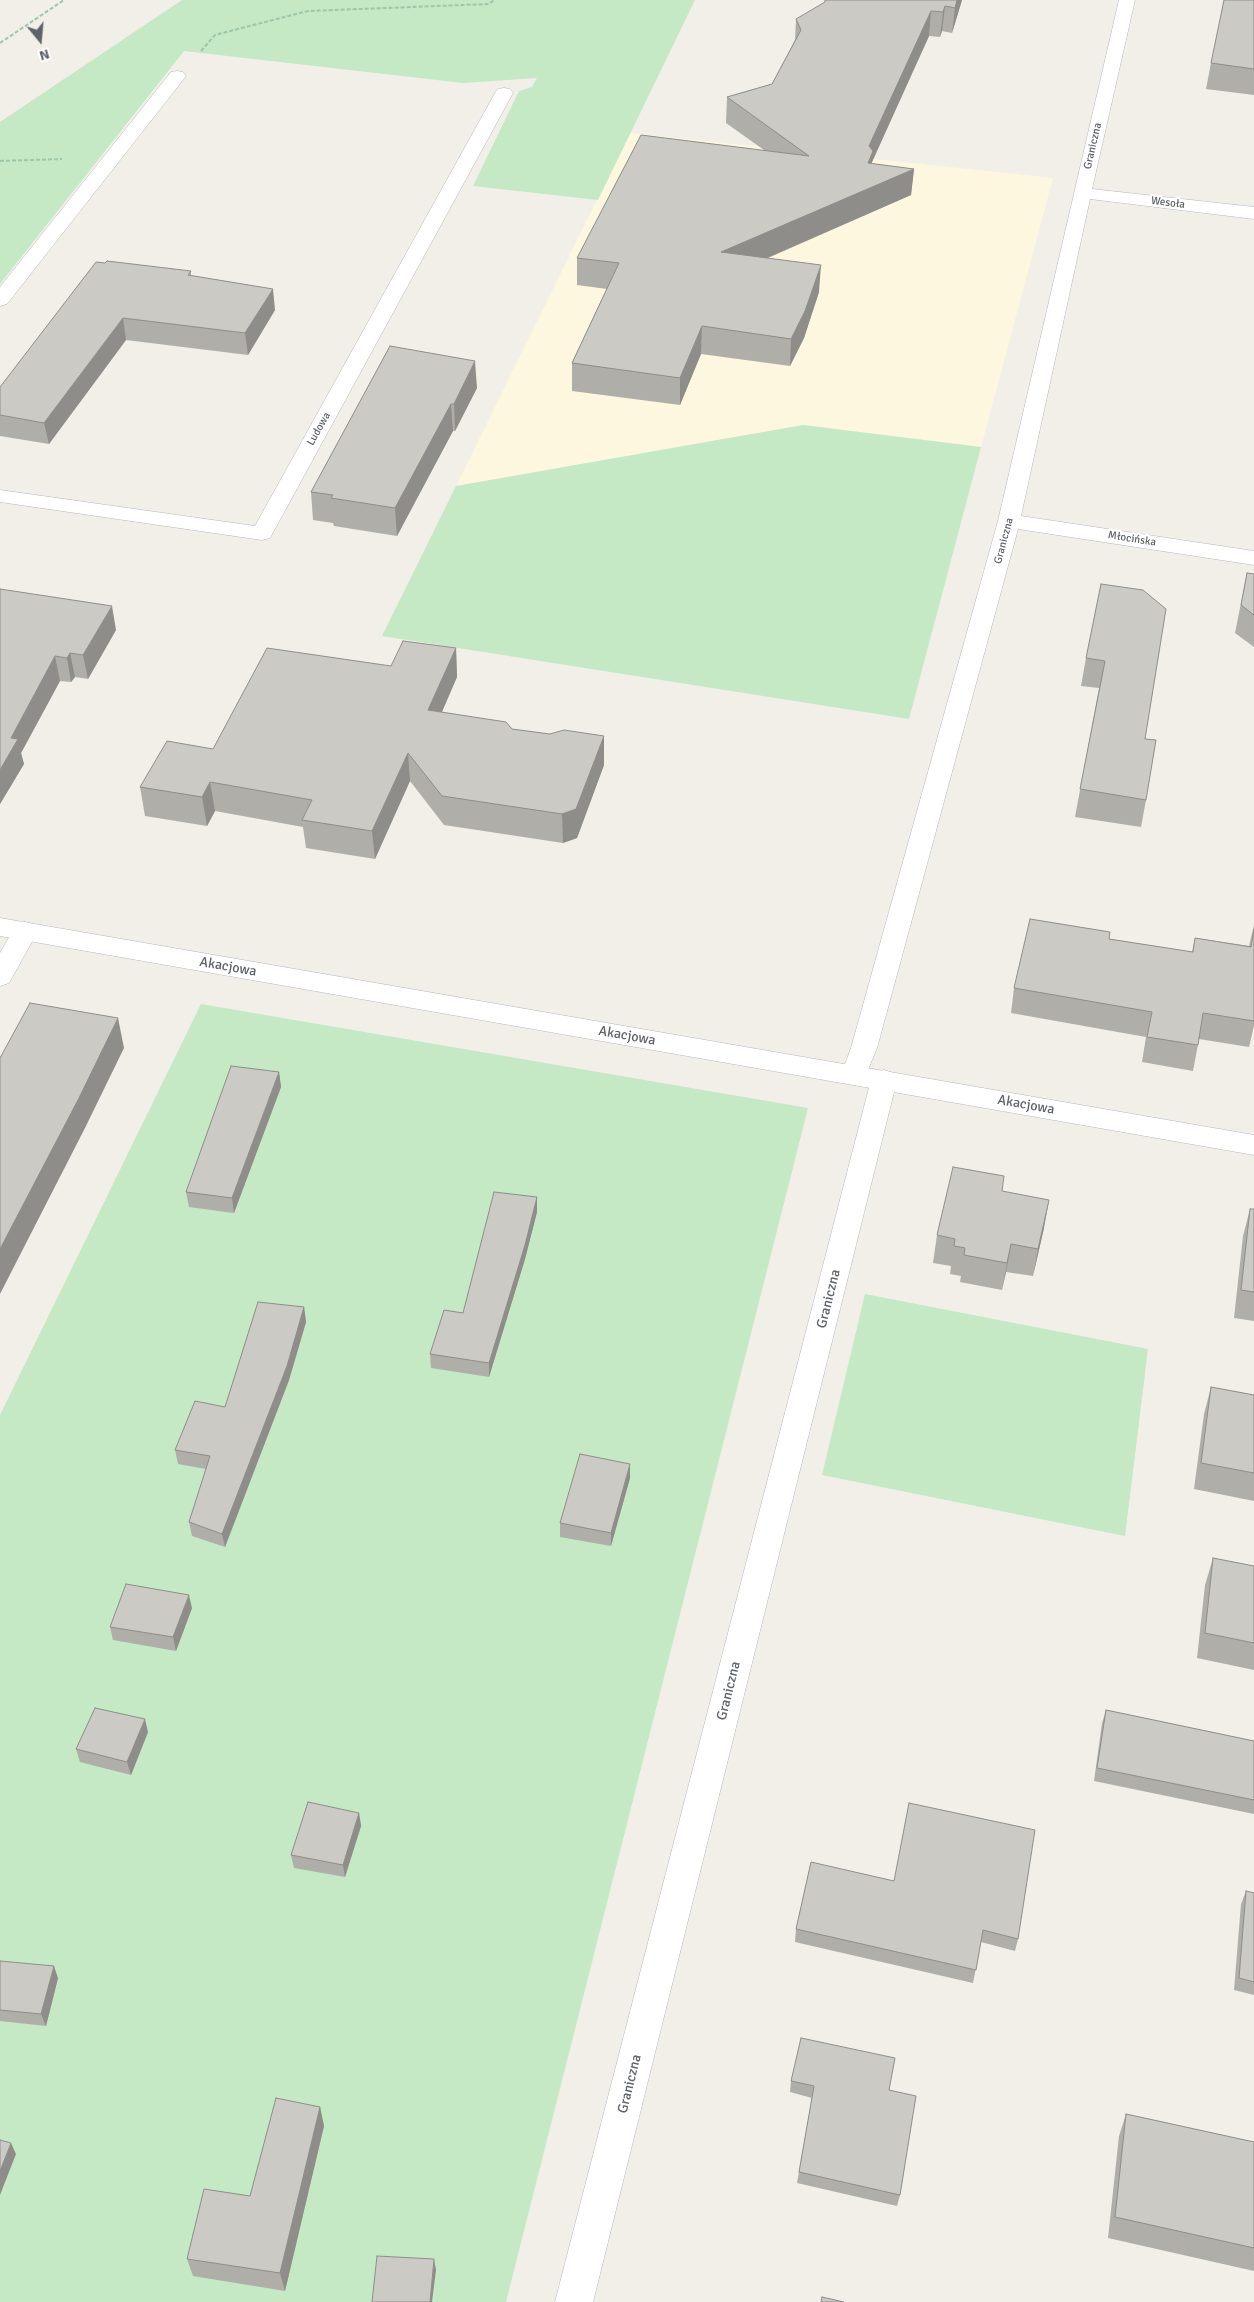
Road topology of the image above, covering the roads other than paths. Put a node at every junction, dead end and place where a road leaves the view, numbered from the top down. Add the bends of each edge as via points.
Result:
1 (1127, 0) edge
2 (177, 76) road end
3 (504, 93) dead end
4 (1082, 193) junction
5 (1254, 213) edge
6 (0, 300) edge
7 (0, 496) edge
8 (1009, 521) junction
9 (1254, 558) edge
10 (12, 929) edge
11 (0, 977) edge
12 (869, 1078) junction
13 (1254, 1145) edge
14 (574, 2302) edge

1 - 4 street, Graniczna
2 - 6 street
3 - 7 street, Ludowa via 262,533
4 - 5 street, Wesoła
4 - 8 street, Graniczna
8 - 9 street, Młocińska
8 - 12 street, Graniczna via 864,1048
10 - 11 street
10 - 12 street, Akacjowa
12 - 13 street, Akacjowa
12 - 14 street, Graniczna

